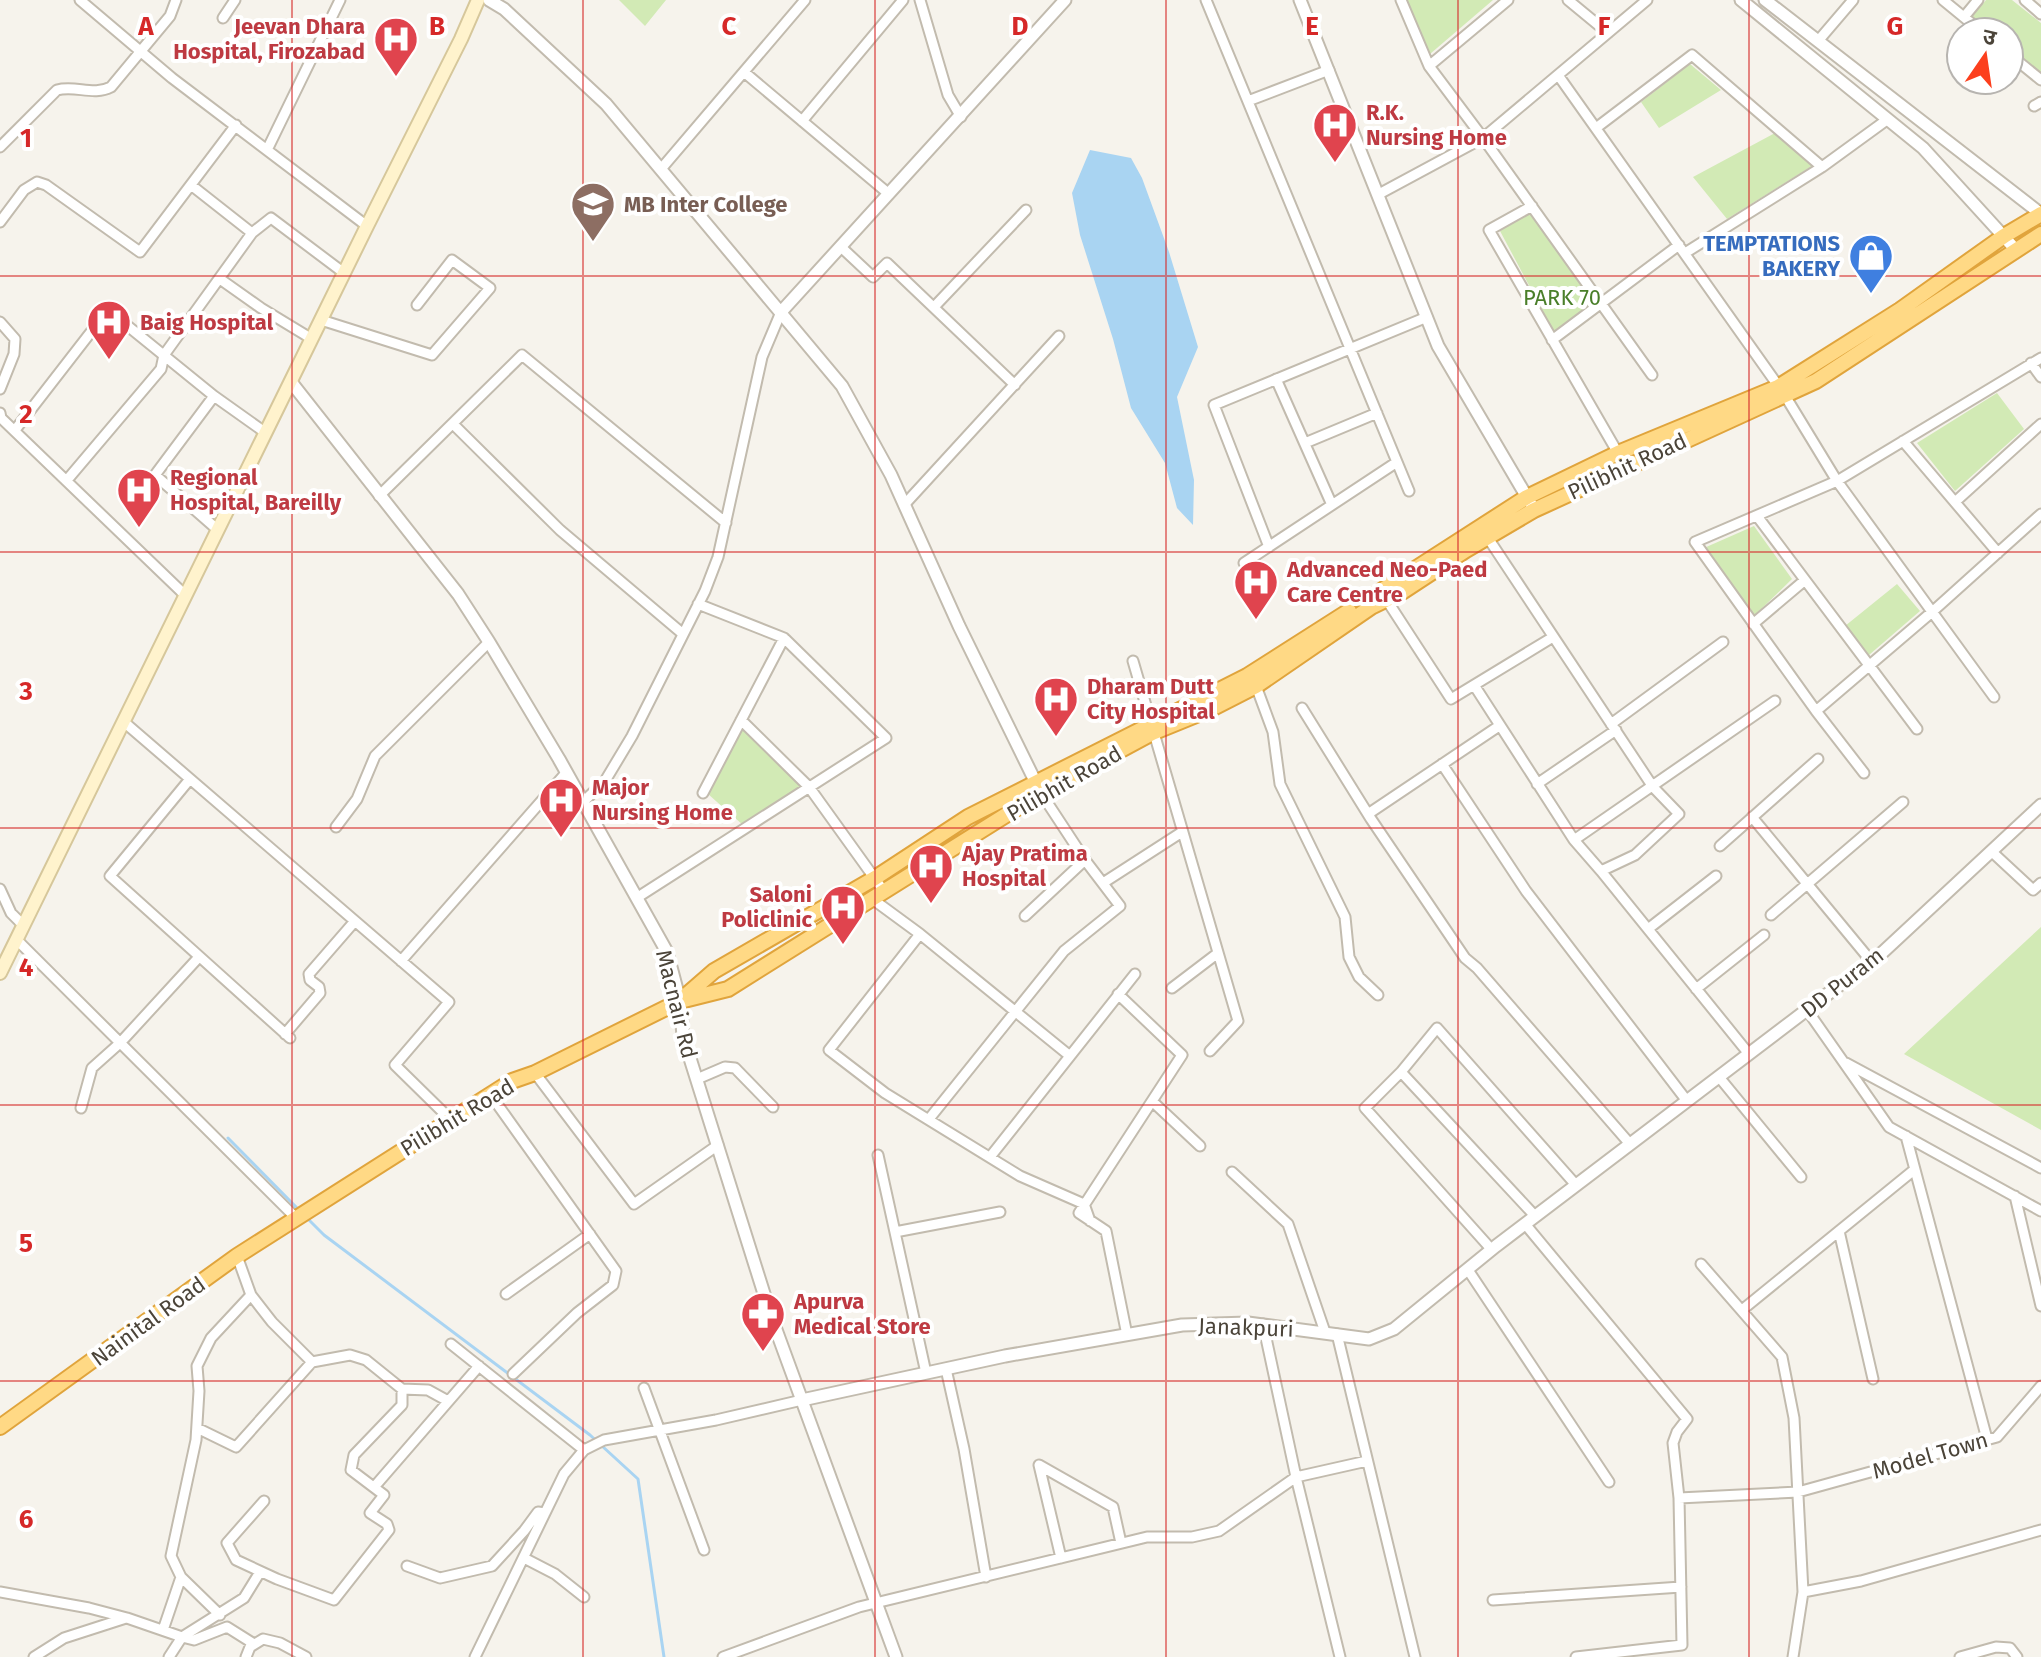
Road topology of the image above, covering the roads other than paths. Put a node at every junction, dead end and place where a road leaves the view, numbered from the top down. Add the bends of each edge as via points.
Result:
1 (80, 0) edge
2 (176, 0) edge
3 (235, 0) edge
4 (340, 0) edge
5 (478, 0) edge
6 (489, 0) edge
7 (805, 0) edge
8 (903, 0) edge
9 (920, 0) edge
10 (1065, 0) edge
11 (1206, 0) edge
12 (1300, 0) edge
13 (1401, 0) edge
14 (1508, 0) edge
15 (1568, 0) edge
16 (1647, 0) edge
17 (1741, 0) edge
18 (1765, 0) edge
19 (1853, 0) edge
20 (1943, 0) edge
21 (1978, 0) edge
22 (2025, 0) edge
23 (2041, 14) edge
24 (1963, 16) edge
25 (1965, 16) edge
26 (223, 18) dead end
27 (1608, 33) junction
28 (1818, 41) junction
29 (139, 51) junction
30 (1429, 66) junction
31 (2025, 67) edge
32 (1329, 70) junction
33 (744, 72) junction
34 (1558, 75) junction
35 (2041, 80) edge
36 (1248, 101) junction
37 (961, 117) junction
38 (1888, 119) junction
39 (802, 121) junction
40 (236, 125) junction
41 (1596, 128) junction
42 (1483, 138) junction
43 (0, 147) edge
44 (267, 150) junction
45 (1822, 167) junction
46 (661, 169) junction
47 (191, 185) junction
48 (889, 194) junction
49 (1379, 194) junction
50 (1532, 206) junction
51 (1026, 210) dead end
52 (2041, 214) edge
53 (0, 222) edge
54 (367, 226) junction
55 (252, 233) junction
56 (2041, 234) edge
57 (2004, 236) junction
58 (841, 247) junction
59 (1682, 249) junction
60 (2016, 250) junction
61 (344, 273) junction
62 (220, 279) junction
63 (1602, 304) junction
64 (417, 305) dead end
65 (934, 307) junction
66 (781, 312) junction
67 (1427, 317) junction
68 (321, 320) junction
69 (0, 322) edge
70 (1059, 336) dead end
71 (312, 339) junction
72 (1552, 340) junction
73 (1350, 349) junction
74 (164, 355) junction
75 (2041, 358) edge
76 (2031, 363) junction
77 (1652, 375) dead end
78 (2041, 377) edge
79 (1276, 379) junction
80 (291, 382) junction
81 (1015, 385) junction
82 (0, 389) edge
83 (1781, 390) junction
84 (214, 396) junction
85 (0, 413) edge
86 (1377, 413) junction
87 (453, 424) junction
88 (2041, 424) edge
89 (15, 430) junction
90 (266, 433) junction
91 (1903, 441) junction
92 (1305, 443) junction
93 (1618, 453) junction
94 (1397, 462) junction
95 (1626, 467) junction
96 (67, 480) junction
97 (1837, 481) junction
98 (1409, 491) dead end
99 (379, 496) junction
100 (1955, 502) junction
101 (1531, 504) junction
102 (904, 505) junction
103 (1332, 505) junction
104 (2041, 514) edge
105 (1757, 516) junction
106 (726, 523) junction
107 (218, 530) junction
108 (1488, 538) junction
109 (1269, 547) junction
110 (1998, 553) junction
111 (1244, 563) dead end
112 (1805, 580) junction
113 (186, 596) junction
114 (1386, 599) junction
115 (698, 604) junction
116 (1932, 612) junction
117 (1753, 624) junction
118 (683, 634) junction
119 (1553, 637) junction
120 (784, 638) junction
121 (489, 642) junction
122 (1723, 642) dead end
123 (1133, 661) dead end
124 (1869, 665) junction
125 (1474, 685) junction
126 (1256, 686) junction
127 (1994, 697) dead end
128 (1775, 701) dead end
129 (1302, 708) dead end
130 (1816, 711) junction
131 (741, 720) junction
132 (124, 722) junction
133 (1499, 726) junction
134 (1613, 727) junction
135 (1151, 729) junction
136 (1917, 729) dead end
137 (1818, 759) dead end
138 (1442, 764) junction
139 (566, 773) junction
140 (1864, 773) dead end
141 (190, 779) junction
142 (1537, 784) junction
143 (809, 787) junction
144 (1038, 787) junction
145 (1653, 787) junction
146 (703, 793) dead end
147 (583, 802) junction
148 (1903, 802) dead end
149 (2041, 805) edge
150 (1368, 814) junction
151 (1752, 817) junction
152 (336, 827) dead end
153 (1182, 832) junction
154 (1574, 840) junction
155 (1720, 846) dead end
156 (1991, 851) junction
157 (1085, 860) junction
158 (1601, 871) junction
159 (1716, 876) dead end
160 (1103, 883) junction
161 (1806, 883) junction
162 (2041, 883) edge
163 (0, 889) edge
164 (876, 889) junction
165 (638, 897) junction
166 (1771, 915) dead end
167 (1025, 916) dead end
168 (355, 921) junction
169 (24, 926) junction
170 (1648, 929) junction
171 (920, 934) junction
172 (1764, 935) dead end
173 (0, 942) edge
174 (14, 945) junction
175 (1218, 953) junction
176 (199, 957) junction
177 (401, 961) junction
178 (1871, 961) junction
179 (0, 973) edge
180 (1135, 974) dead end
181 (1172, 988) dead end
182 (1696, 989) junction
183 (1118, 994) junction
184 (1378, 995) dead end
185 (680, 1001) junction
186 (1807, 1010) junction
187 (1014, 1011) junction
188 (120, 1043) junction
189 (1210, 1051) dead end
190 (1749, 1054) junction
191 (1070, 1056) junction
192 (1843, 1061) junction
193 (1401, 1072) junction
194 (535, 1073) junction
195 (1719, 1077) junction
196 (697, 1079) junction
197 (490, 1094) junction
198 (1152, 1101) junction
199 (1687, 1101) junction
200 (773, 1107) dead end
201 (81, 1108) dead end
202 (450, 1119) junction
203 (929, 1119) junction
204 (1906, 1136) junction
205 (1630, 1144) junction
206 (718, 1145) junction
207 (1200, 1146) dead end
208 (878, 1155) dead end
209 (990, 1157) junction
210 (2041, 1168) edge
211 (1914, 1170) junction
212 (1232, 1172) dead end
213 (1801, 1177) dead end
214 (1576, 1185) junction
215 (2015, 1196) junction
216 (1084, 1204) junction
217 (2041, 1211) edge
218 (1000, 1212) dead end
219 (301, 1216) junction
220 (1530, 1220) junction
221 (1839, 1231) junction
222 (895, 1232) junction
223 (590, 1234) junction
224 (1492, 1250) junction
225 (237, 1256) junction
226 (1701, 1264) dead end
227 (1468, 1270) junction
228 (506, 1294) dead end
229 (251, 1295) junction
230 (2041, 1306) edge
231 (1742, 1310) junction
232 (1263, 1324) junction
233 (1331, 1333) junction
234 (1127, 1335) junction
235 (451, 1344) dead end
236 (312, 1362) junction
237 (479, 1366) junction
238 (946, 1369) junction
239 (926, 1373) junction
240 (513, 1374) dead end
241 (1873, 1379) dead end
242 (2041, 1386) edge
243 (644, 1388) dead end
244 (402, 1389) junction
245 (802, 1400) junction
246 (448, 1401) junction
247 (0, 1427) edge
248 (197, 1428) junction
249 (660, 1430) junction
250 (1987, 1439) junction
251 (588, 1447) junction
252 (1367, 1461) junction
253 (1296, 1477) junction
254 (1609, 1482) dead end
255 (375, 1486) junction
256 (1798, 1492) junction
257 (1679, 1498) junction
258 (264, 1501) dead end
259 (545, 1513) junction
260 (2041, 1530) edge
261 (1121, 1543) junction
262 (704, 1550) dead end
263 (524, 1558) junction
264 (1061, 1558) junction
265 (407, 1566) dead end
266 (260, 1572) junction
267 (181, 1577) junction
268 (986, 1577) junction
269 (1681, 1587) junction
270 (0, 1592) edge
271 (1803, 1592) junction
272 (584, 1597) dead end
273 (1493, 1600) dead end
274 (877, 1604) junction
275 (220, 1615) junction
276 (127, 1618) junction
277 (163, 1630) junction
278 (182, 1637) junction
279 (254, 1644) junction
280 (1654, 1653) edge
281 (34, 1657) edge
282 (169, 1657) edge
283 (246, 1657) edge
284 (306, 1657) edge
285 (475, 1657) edge
286 (723, 1657) edge
287 (896, 1657) edge
288 (1340, 1657) edge
289 (1415, 1657) edge
290 (1576, 1657) edge
291 (1793, 1657) edge
292 (1960, 1657) edge
293 (2017, 1657) edge

1 - 29 street
2 - 29 street via 170,16
3 - 26 street
4 - 44 street
5 - 54 main road
6 - 46 street via 606,104
7 - 33 street
8 - 39 street
9 - 37 street via 948,95
10 - 37 street
11 - 36 street
12 - 32 street
13 - 30 street
14 - 30 street
15 - 27 street
16 - 27 street
17 - 38 street
18 - 28 street
19 - 28 street
20 - 24 street
21 - 25 street
22 - 23 street
27 - 34 street
28 - 52 street
29 - 40 street
29 - 43 street via 102,92 57,90
30 - 42 street
31 - 35 street
32 - 36 street
32 - 49 street
33 - 39 street
33 - 46 street
34 - 41 street
34 - 42 street
36 - 73 street
37 - 48 street
38 - 45 street
38 - 57 street via 1923,148
39 - 48 street
40 - 44 street
40 - 47 street
41 - 45 street via 1692,55
41 - 59 street
42 - 49 street
42 - 50 street
44 - 54 street
45 - 59 street
46 - 66 street
47 - 53 street via 140,252 37,182 24,190
47 - 55 street
48 - 58 street
49 - 67 street
50 - 63 street
50 - 72 street via 1489,230
51 - 65 street
52 - 57 highway
54 - 61 main road
55 - 61 street via 271,218
55 - 62 street
56 - 60 highway, Pilibhit Road
57 - 60 street
57 - 83 highway
58 - 65 street via 873,277 887,263
58 - 66 street
59 - 63 street
59 - 83 street
60 - 83 highway, Pilibhit Road via 1816,381
61 - 68 main road
62 - 71 street
62 - 74 street
63 - 72 street
63 - 77 street
64 - 68 street via 452,260 490,288 432,355
65 - 81 street
66 - 102 street via 842,386
66 - 106 street via 762,357
67 - 73 street
67 - 101 street via 1438,346
68 - 71 main road
69 - 82 street via 15,339
70 - 81 street
71 - 80 main road
72 - 93 street
73 - 79 street
73 - 86 street
74 - 84 street
74 - 89 street via 108,310
74 - 96 street via 161,369
75 - 76 street
76 - 78 street
76 - 91 street
79 - 92 street
79 - 109 street via 1214,405
80 - 90 main road
80 - 99 street, Macnair Rd
81 - 102 street
83 - 93 highway
83 - 95 highway, Pilibhit Road
83 - 97 street
84 - 90 street
84 - 107 street via 155,475
85 - 89 street
86 - 92 street
86 - 94 street
87 - 99 street
87 - 106 street via 522,355
87 - 118 street via 560,530
88 - 100 street
89 - 96 street
90 - 107 main road
91 - 97 street
91 - 100 street
92 - 103 street
93 - 95 street
93 - 101 highway
94 - 98 street
94 - 103 street
95 - 101 highway, Pilibhit Road
96 - 113 street
97 - 105 street
97 - 116 street
99 - 121 street, Macnair Rd via 458,594
100 - 110 street
101 - 108 highway, Pilibhit Road
101 - 135 highway
102 - 144 street
103 - 109 street
104 - 110 street
105 - 112 street
105 - 117 street via 1695,542
106 - 115 street
107 - 113 main road
108 - 114 highway, Pilibhit Road
108 - 119 street
109 - 111 street
110 - 116 street
112 - 117 street
112 - 124 street
113 - 132 main road
114 - 125 street via 1451,699
114 - 126 highway, Pilibhit Road
115 - 118 street
115 - 120 street
116 - 124 street
116 - 127 street
117 - 130 street
118 - 147 street via 632,736 605,781
119 - 125 street
119 - 134 street
120 - 131 street
120 - 143 street via 886,738
121 - 139 street, Macnair Rd
121 - 152 street via 375,756 357,799
122 - 134 street
123 - 135 street
124 - 130 street
124 - 136 street
125 - 133 street
126 - 135 highway, Pilibhit Road via 1211,709
126 - 184 street via 1273,732 1280,784 1345,917 1349,957 1359,977
128 - 145 street
129 - 150 street
130 - 140 street
131 - 143 street
131 - 146 street
132 - 141 street
132 - 169 main road
133 - 138 street
133 - 142 street
134 - 142 street
134 - 145 street
135 - 144 highway, Pilibhit Road
135 - 153 street
137 - 151 street
138 - 150 street
138 - 199 street via 1526,891
139 - 147 street, Macnair Rd
139 - 177 street
141 - 168 street
141 - 176 street via 110,876
142 - 154 street
143 - 164 street
143 - 165 street
144 - 157 street
144 - 164 highway, Pilibhit Road
145 - 154 street
145 - 158 street via 1679,814 1635,855
147 - 165 street, Macnair Rd
148 - 161 street
149 - 156 street, DD Puram
150 - 205 street via 1465,958
151 - 155 street
151 - 161 street
153 - 160 street
153 - 175 street
154 - 158 street
156 - 162 street via 2033,890
156 - 178 street, DD Puram
157 - 160 street
157 - 167 street
158 - 170 street
159 - 170 street
160 - 187 street via 1120,906 1064,951
161 - 166 street
161 - 178 street
163 - 169 street
164 - 171 street
164 - 185 highway via 714,971
164 - 185 highway, Pilibhit Road via 728,989
165 - 185 street, Macnair Rd via 667,952
168 - 176 street via 309,974 320,993 288,1036
168 - 177 street
169 - 174 main road
170 - 182 street
171 - 187 street
171 - 203 street via 829,1050
172 - 182 street
173 - 174 street
174 - 179 main road
174 - 188 street
175 - 181 street
175 - 189 street via 1238,1021
176 - 188 street
177 - 202 street via 449,1002 395,1065
178 - 186 street, DD Puram
180 - 183 street
182 - 190 street
183 - 191 street
183 - 198 street via 1182,1055
185 - 194 highway, Pilibhit Road
185 - 196 street, Macnair Rd via 683,1036
186 - 190 street, DD Puram
186 - 192 street
187 - 191 street
187 - 203 street
188 - 201 street via 92,1068
188 - 219 street
190 - 195 street, DD Puram
191 - 209 street
192 - 204 street via 1889,1127
192 - 210 street
193 - 214 street via 1437,1028
193 - 220 street
193 - 224 street via 1365,1108
194 - 197 highway, Pilibhit Road
194 - 206 street via 634,1204
195 - 199 street, DD Puram
195 - 213 street
196 - 200 street via 735,1068
196 - 206 street, Macnair Rd
197 - 202 highway, Pilibhit Road
197 - 223 street
198 - 207 street
198 - 216 street
199 - 205 street, DD Puram
202 - 219 highway, Pilibhit Road
203 - 209 street
204 - 211 street
204 - 215 street
205 - 214 street, Janakpuri
206 - 245 street, Macnair Rd
208 - 222 street
209 - 216 street
211 - 221 street
211 - 250 street
212 - 233 street via 1288,1224
214 - 220 street, Janakpuri
215 - 217 street
215 - 230 street
216 - 234 street via 1079,1213 1106,1231
218 - 222 street
219 - 225 highway, Nainital Road
220 - 224 street, Janakpuri
220 - 257 street via 1687,1419 1673,1443
221 - 231 street
221 - 241 street
222 - 239 street
223 - 228 street
223 - 240 street via 616,1271 613,1285
224 - 227 street, Janakpuri
225 - 229 street
225 - 247 highway, Nainital Road
226 - 231 street
227 - 233 street, Janakpuri via 1394,1329 1369,1339
227 - 254 street
229 - 236 street
229 - 248 street via 203,1351 197,1366
231 - 256 street via 1782,1357 1794,1418
232 - 233 street, Janakpuri
232 - 234 street, Janakpuri via 1182,1325
232 - 253 street
233 - 252 street
234 - 238 street, Janakpuri
235 - 237 street
236 - 244 street via 350,1355 366,1360
236 - 248 street via 236,1447
237 - 246 street
237 - 251 street
238 - 239 street, Janakpuri
238 - 268 street
239 - 245 street, Janakpuri
242 - 250 street, Model Town via 1997,1437
243 - 249 street
244 - 246 street via 428,1390
244 - 255 street via 402,1405 354,1455 351,1470
245 - 249 street
245 - 274 street, Macnair Rd
246 - 255 street
248 - 267 street via 171,1556
249 - 251 street
249 - 262 street
250 - 256 street, Model Town
251 - 259 street via 564,1474
252 - 253 street
252 - 289 street
253 - 261 street via 1219,1531
253 - 288 street
255 - 266 street via 384,1495 370,1513 389,1530 334,1600
256 - 257 street, Model Town
256 - 271 street
257 - 269 street
258 - 266 street via 227,1543 236,1560
259 - 263 street
259 - 265 street via 538,1512 492,1566 440,1578
260 - 271 street
261 - 264 street
261 - 264 street via 1113,1507 1039,1465
263 - 272 street
263 - 285 street
264 - 268 street
266 - 275 street via 244,1598
267 - 275 street
267 - 277 street
268 - 274 street
269 - 273 street
269 - 280 street via 1682,1645
270 - 276 street
271 - 291 street
274 - 286 street
274 - 287 street, Macnair Rd
275 - 278 street
276 - 277 street
276 - 281 street via 64,1638
277 - 278 street
278 - 279 street via 194,1640 227,1627
278 - 282 street
279 - 283 street
279 - 284 street via 263,1639 280,1643
280 - 290 street
292 - 293 street via 1996,1647 2010,1648

